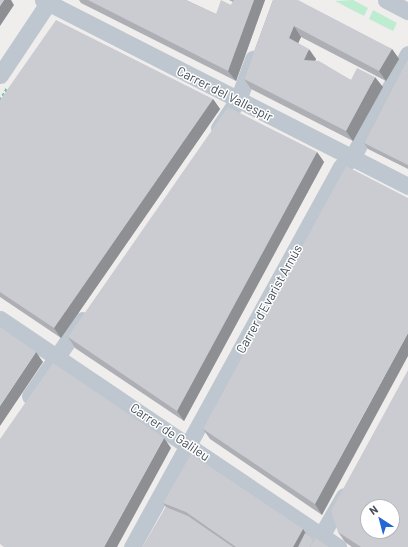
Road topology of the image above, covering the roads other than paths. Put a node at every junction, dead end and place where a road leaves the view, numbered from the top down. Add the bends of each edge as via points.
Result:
1 (386, 0) edge
2 (47, 1) edge
3 (408, 11) edge
4 (259, 44) edge
5 (408, 54) edge
6 (0, 75) edge
7 (238, 100) junction
8 (208, 144) edge
9 (352, 158) junction
10 (408, 186) edge
11 (94, 304) edge
12 (0, 319) edge
13 (56, 357) junction
14 (21, 411) edge
15 (189, 444) junction
16 (352, 480) edge
17 (321, 536) junction
18 (132, 547) edge
19 (338, 547) edge

1 - 3 street
2 - 6 street
2 - 7 street, Carrer del Vallespir
4 - 7 street
5 - 9 street, Carrer d'Evarist Arnús
7 - 8 street
7 - 9 street, Carrer del Vallespir
9 - 10 street, Carrer del Vallespir
9 - 15 street, Carrer d'Evarist Arnús via 341,167
11 - 13 street
12 - 13 street, Carrer de Galileu
13 - 14 street
13 - 15 street, Carrer de Galileu
15 - 17 street, Carrer de Galileu
15 - 18 street, Carrer d'Evarist Arnús
16 - 17 street
17 - 19 street, Carrer de Galileu

